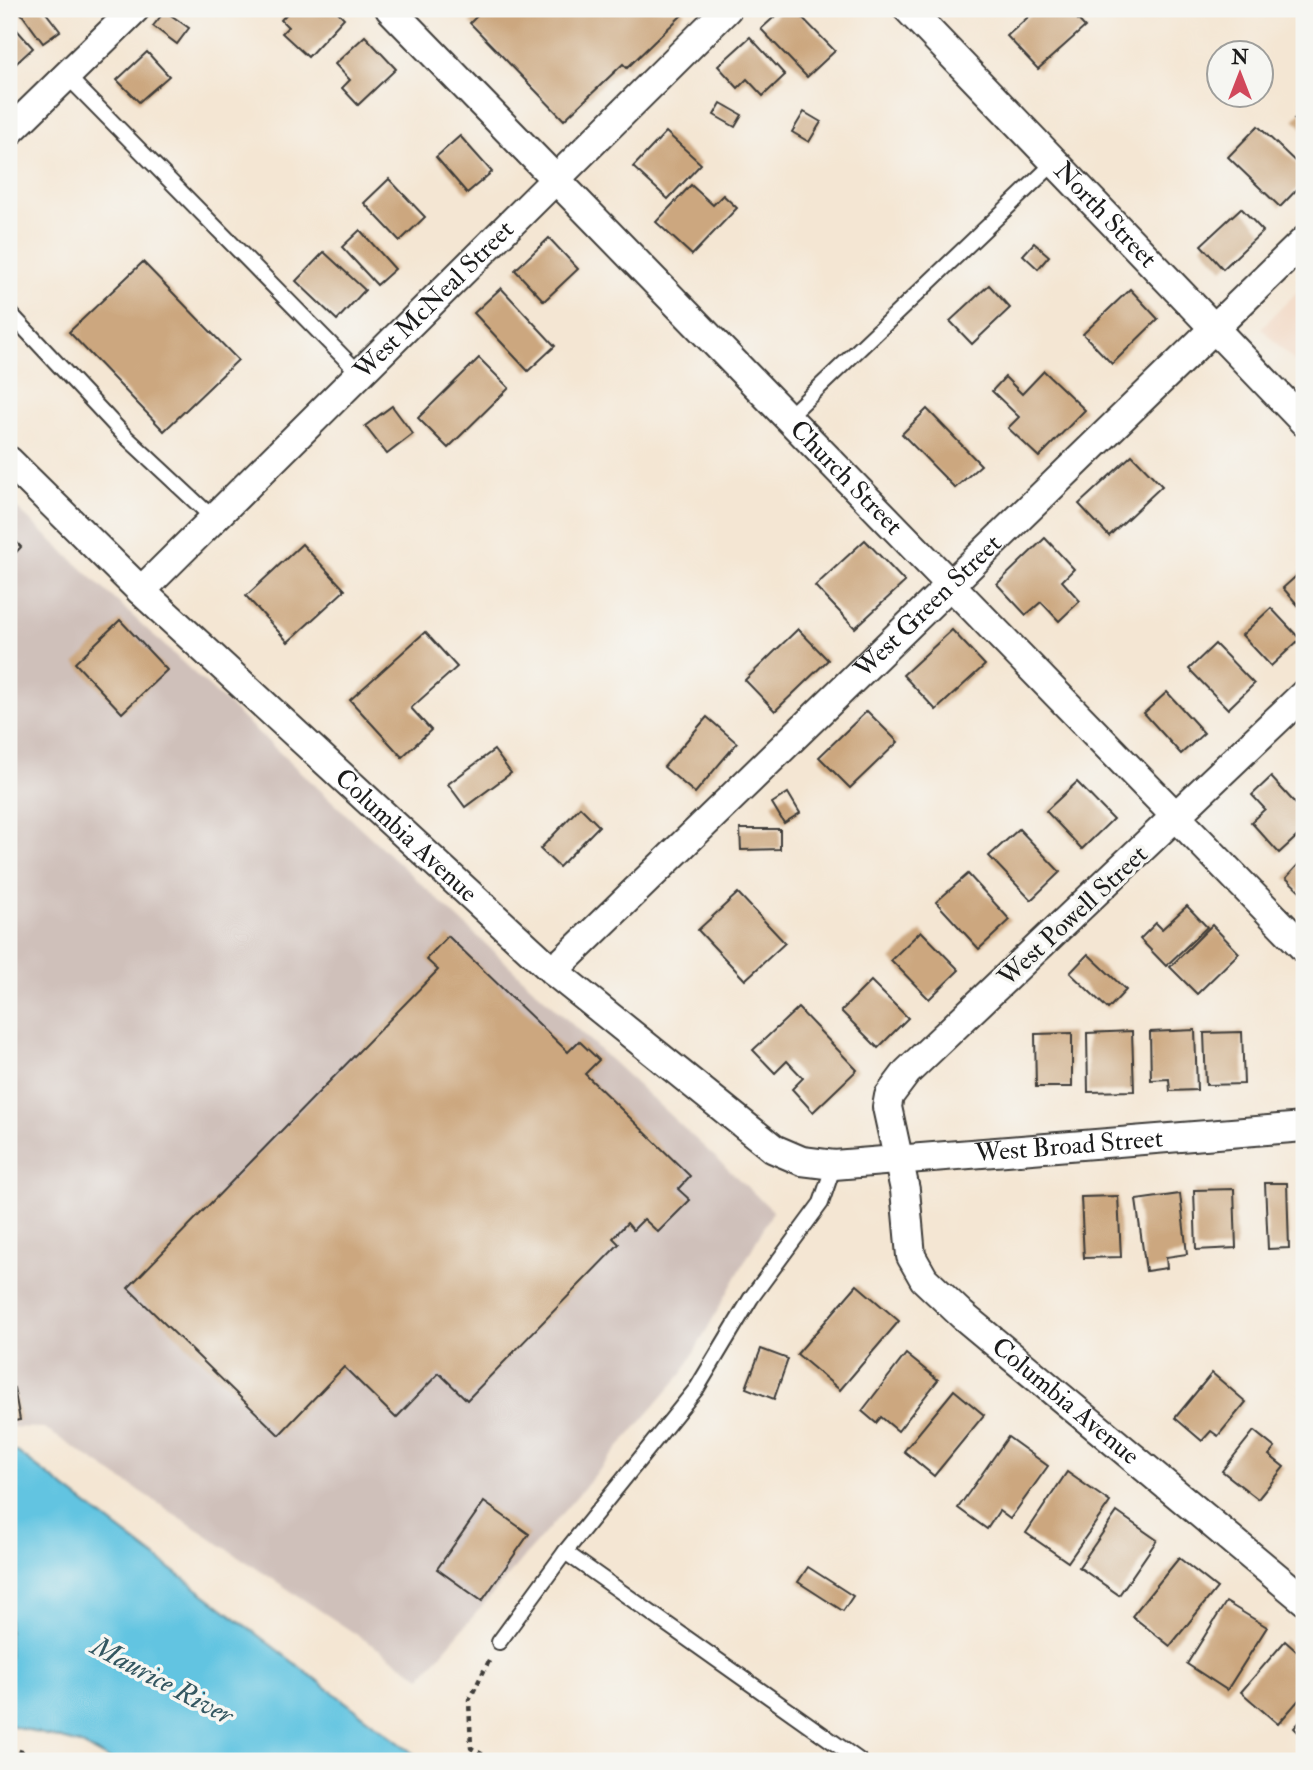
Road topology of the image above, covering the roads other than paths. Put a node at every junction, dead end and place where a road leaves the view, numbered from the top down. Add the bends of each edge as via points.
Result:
1 (135, 9) edge
2 (390, 9) edge
3 (727, 9) edge
4 (908, 9) edge
5 (67, 76) junction
6 (9, 132) edge
7 (1055, 162) junction
8 (556, 180) junction
9 (1304, 241) edge
10 (9, 312) edge
11 (1214, 329) junction
12 (360, 374) junction
13 (787, 418) junction
14 (1304, 422) edge
15 (9, 461) edge
16 (214, 519) junction
17 (948, 584) junction
18 (141, 591) junction
19 (1304, 694) edge
20 (1177, 818) junction
21 (1304, 948) edge
22 (553, 971) junction
23 (1304, 1127) edge
24 (897, 1159) junction
25 (834, 1165) junction
26 (565, 1552) junction
27 (1304, 1600) edge
28 (499, 1642) road end
29 (860, 1761) edge

1 - 5 street
2 - 8 street, Church Street
3 - 8 street, West McNeal Street
4 - 7 street, North Street
5 - 6 street
5 - 12 lane
7 - 11 street, North Street
7 - 13 lane
8 - 12 street, West McNeal Street
8 - 13 street, Church Street
9 - 11 street, West Green Street
10 - 16 lane via 124,435
11 - 14 street, North Street
11 - 17 street, West Green Street
12 - 16 street, West McNeal Street
13 - 17 street, Church Street
15 - 18 street, Columbia Avenue
16 - 18 street, West McNeal Street
17 - 20 street, Church Street
17 - 22 street, West Green Street
18 - 22 street, Columbia Avenue
19 - 20 street, West Powell Street
20 - 21 street, Church Street
20 - 24 street, West Powell Street via 902,1079 887,1107
22 - 25 street, Columbia Avenue via 757,1138 802,1161
23 - 24 street, West Broad Street
24 - 25 street, West Broad Street
24 - 27 street, Columbia Avenue via 911,1256 924,1279
25 - 26 lane via 821,1203 751,1298 697,1388
26 - 28 lane
26 - 29 lane

